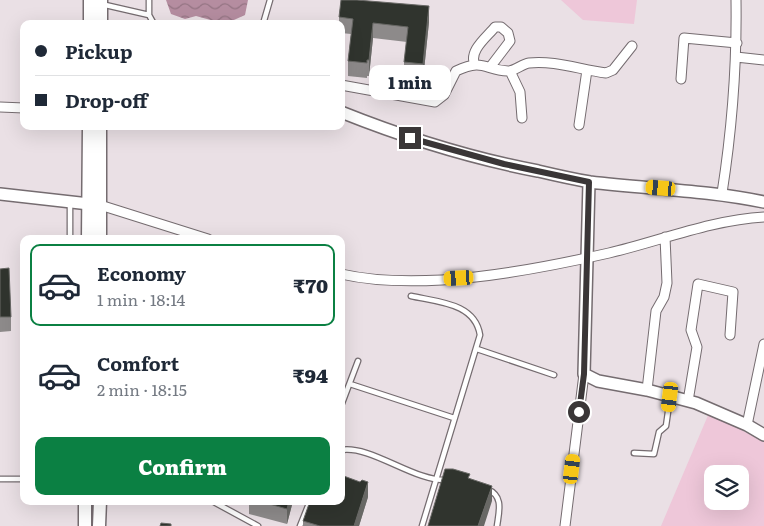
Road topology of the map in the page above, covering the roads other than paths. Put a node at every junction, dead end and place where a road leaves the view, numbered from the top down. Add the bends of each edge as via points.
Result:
1 (149, 0) edge
2 (270, 0) edge
3 (736, 0) edge
4 (98, 1) edge
5 (149, 16) junction
6 (91, 20) edge
7 (101, 20) edge
8 (152, 20) edge
9 (264, 20) edge
10 (737, 43) junction
11 (632, 46) dead end
12 (736, 57) junction
13 (764, 60) edge
14 (475, 65) junction
15 (490, 66) junction
16 (587, 70) junction
17 (510, 71) junction
18 (680, 79) dead end
19 (345, 86) edge
20 (0, 107) edge
21 (20, 108) edge
22 (345, 114) edge
23 (522, 118) dead end
24 (579, 125) dead end
25 (89, 130) edge
26 (100, 130) edge
27 (589, 182) junction
28 (722, 193) junction
29 (0, 194) edge
30 (70, 202) junction
31 (764, 202) edge
32 (94, 205) junction
33 (764, 217) edge
34 (70, 235) edge
35 (89, 235) edge
36 (99, 235) edge
37 (195, 235) edge
38 (665, 237) junction
39 (588, 257) junction
40 (345, 274) edge
41 (411, 296) dead end
42 (730, 335) dead end
43 (764, 344) edge
44 (477, 349) junction
45 (358, 361) dead end
46 (584, 374) junction
47 (554, 375) dead end
48 (350, 384) junction
49 (647, 390) junction
50 (345, 396) edge
51 (670, 397) junction
52 (688, 401) junction
53 (454, 418) junction
54 (747, 425) junction
55 (764, 436) edge
56 (345, 449) edge
57 (634, 453) dead end
58 (0, 478) edge
59 (20, 479) edge
60 (458, 480) edge
61 (435, 481) junction
62 (481, 487) edge
63 (86, 505) edge
64 (100, 505) edge
65 (219, 505) edge
66 (308, 505) edge
67 (85, 526) edge
68 (99, 526) edge
69 (258, 526) edge
70 (300, 526) edge
71 (422, 526) edge
72 (497, 526) edge
73 (565, 526) edge

1 - 5 lane
2 - 9 lane
3 - 10 street
4 - 5 lane
4 - 6 main road
4 - 7 main road
5 - 8 lane
10 - 12 street
10 - 18 street via 684,38
11 - 16 street via 610,72
12 - 13 street
12 - 28 street via 730,141
14 - 15 street
14 - 15 street via 473,53 495,27 501,26 510,41
14 - 19 street via 456,71 444,95 435,102
15 - 17 street
16 - 17 street via 529,63
16 - 24 street
17 - 23 street via 520,92
20 - 21 street
22 - 27 street via 453,152
25 - 32 main road
26 - 32 main road
27 - 28 street
27 - 39 street
28 - 31 street
29 - 30 street
30 - 32 street
30 - 34 lane
32 - 35 main road
32 - 36 main road
32 - 37 street
33 - 38 street via 739,219
38 - 39 street
38 - 49 street via 667,283 656,311
39 - 40 street via 459,278 397,279
39 - 46 street
41 - 44 lane via 468,312 479,328
42 - 52 street via 734,292 698,284 691,330 697,347
43 - 54 street
44 - 47 lane
44 - 53 lane
45 - 48 lane
46 - 49 street via 598,382
46 - 73 street
48 - 50 lane
48 - 53 lane
49 - 51 street
51 - 52 street
51 - 57 lane via 667,423 659,432 654,454
52 - 54 street
53 - 61 lane
54 - 55 street
56 - 61 lane via 376,457
58 - 59 lane
60 - 61 lane
61 - 71 lane
62 - 72 lane via 496,493 499,499
63 - 67 main road
64 - 68 main road
65 - 69 lane
66 - 70 lane

